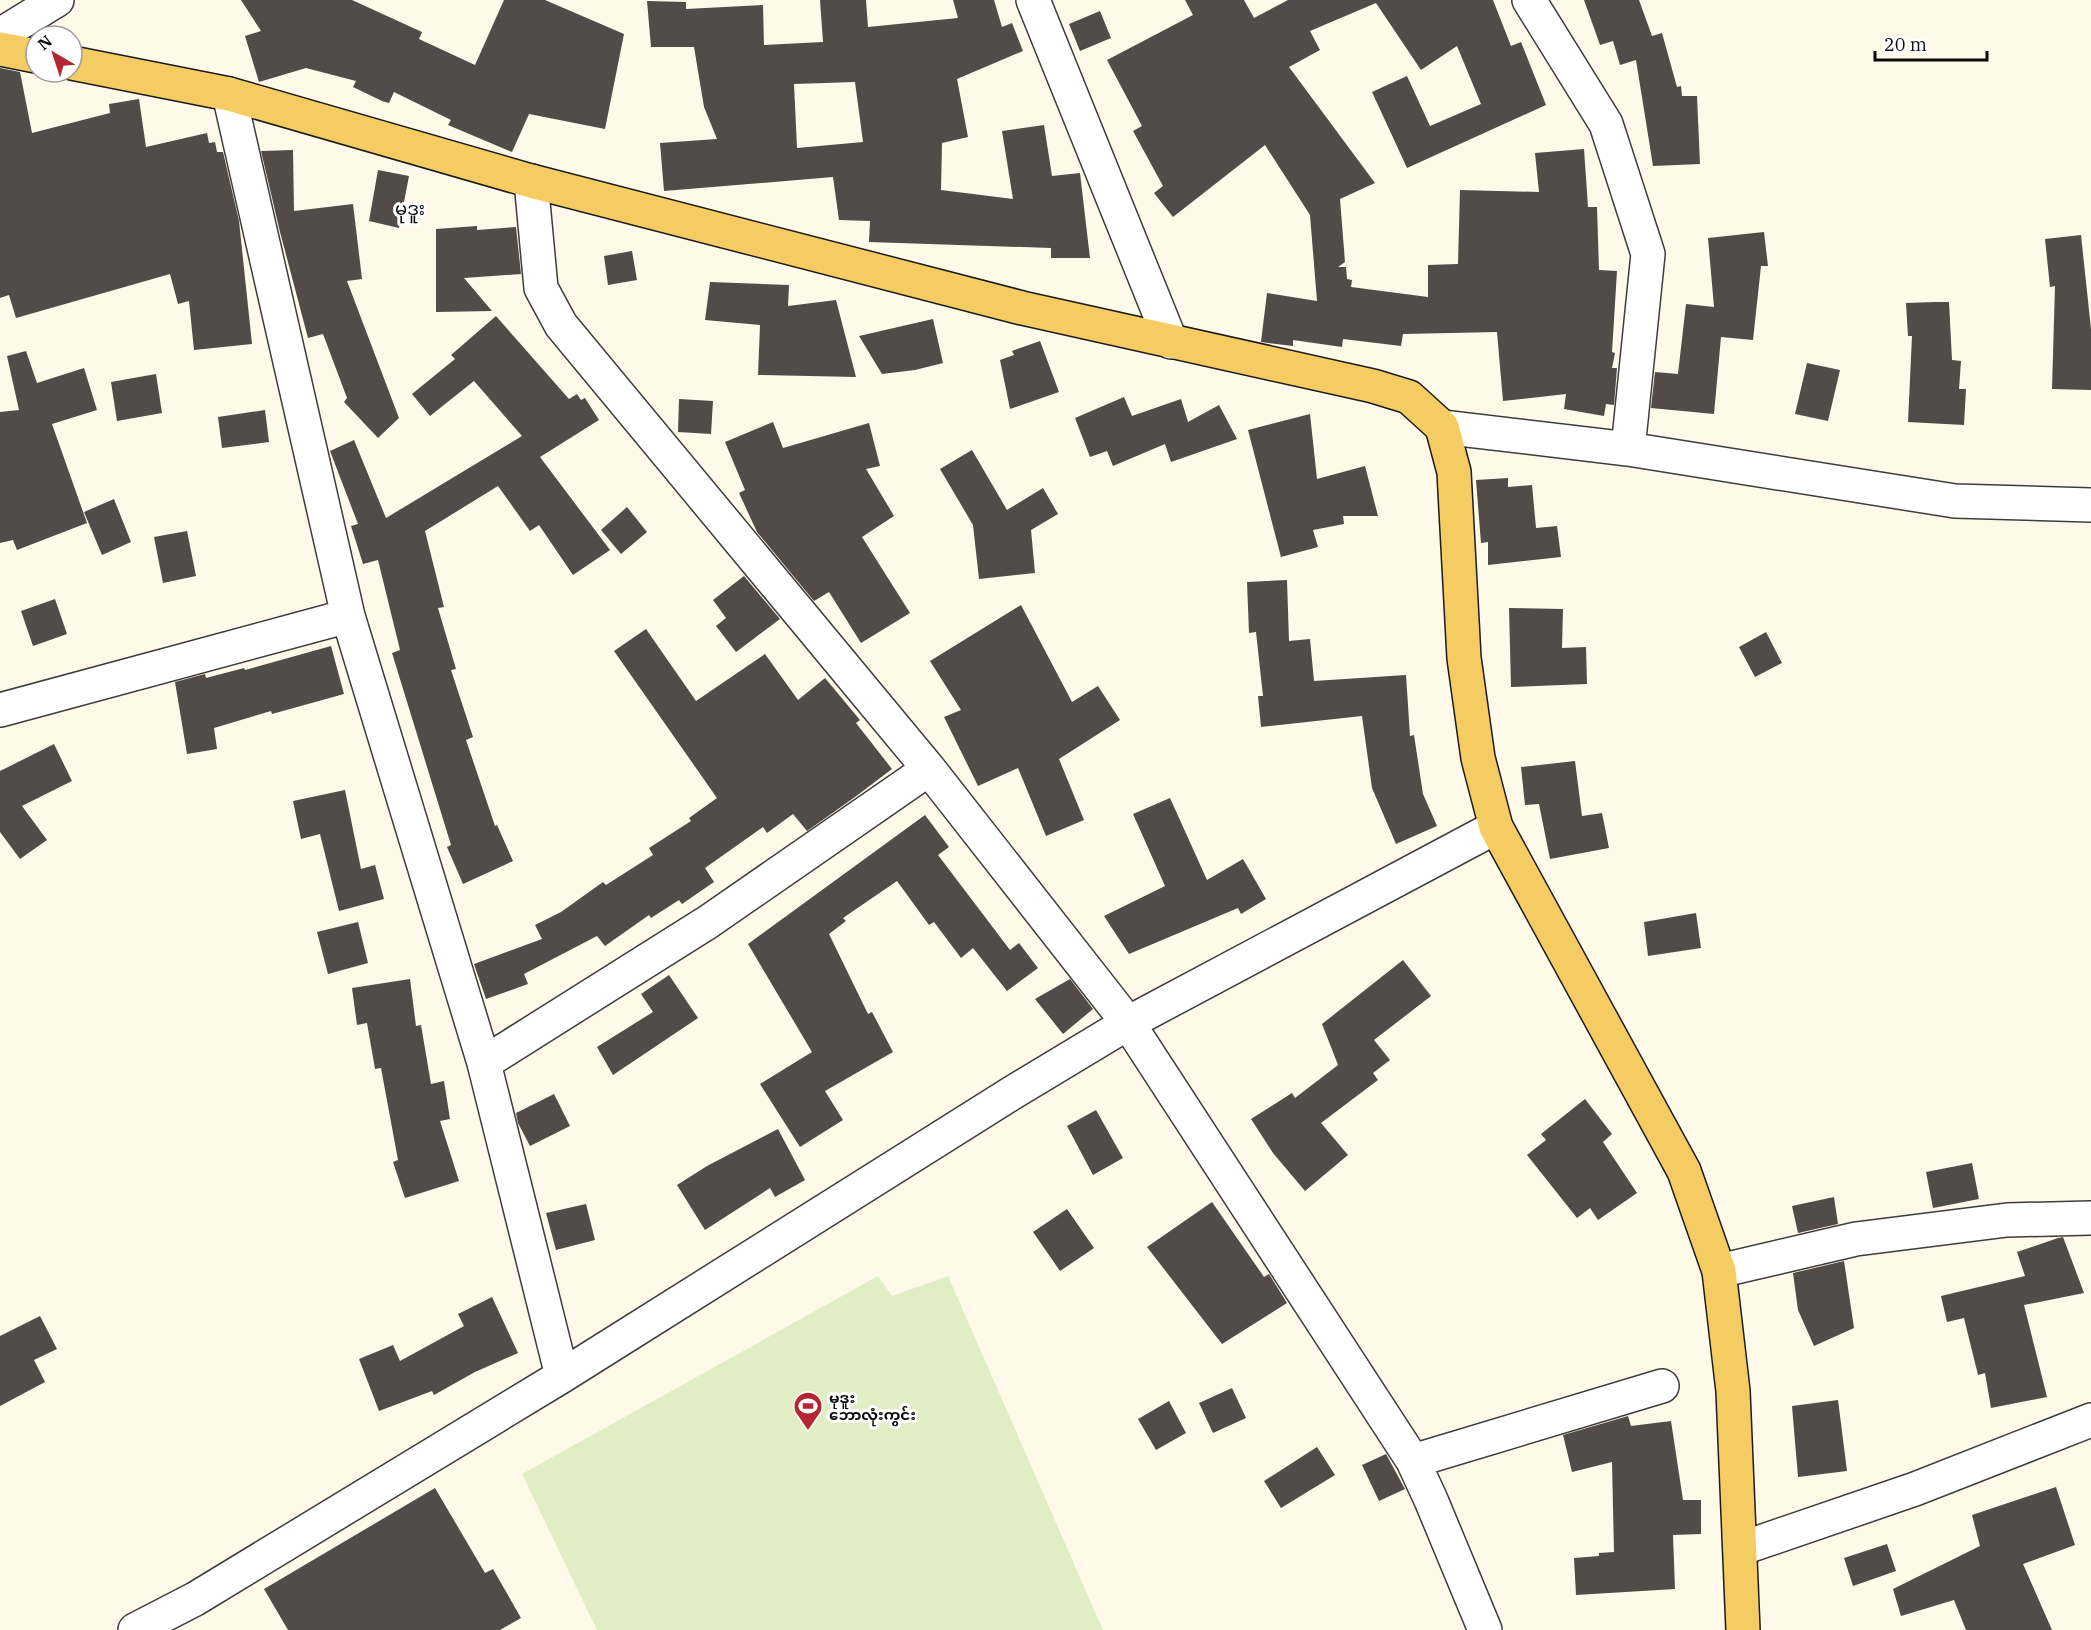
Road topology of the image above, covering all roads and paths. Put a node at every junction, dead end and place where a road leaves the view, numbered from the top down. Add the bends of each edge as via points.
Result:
1 (57, 0) edge
2 (1033, 0) edge
3 (1529, 0) edge
4 (0, 34) edge
5 (0, 49) edge
6 (24, 54) edge
7 (84, 65) edge
8 (229, 94) junction
9 (531, 181) junction
10 (1171, 342) junction
11 (1442, 427) junction
12 (1628, 449) junction
13 (2091, 505) edge
14 (348, 616) junction
15 (0, 710) edge
16 (929, 769) junction
17 (1496, 827) junction
18 (1128, 1023) junction
19 (484, 1064) junction
20 (2091, 1218) edge
21 (1719, 1271) junction
22 (562, 1376) junction
23 (1662, 1386) dead end
24 (2091, 1420) edge
25 (1413, 1461) junction
26 (1740, 1549) junction
27 (135, 1630) edge
28 (1485, 1630) edge
29 (1743, 1630) edge

1 - 4 street
2 - 10 street
3 - 12 street via 1606,124 1648,254
5 - 6 main road
7 - 8 main road
8 - 9 main road
8 - 14 street
9 - 10 main road via 1022,308
9 - 16 street via 541,288 561,325
10 - 11 main road via 1409,397
11 - 12 street
11 - 17 main road via 1454,472 1464,658 1478,758
12 - 13 street via 1955,501
14 - 15 street
14 - 19 street
16 - 18 street
16 - 19 street via 708,922
17 - 18 street
17 - 21 main road via 1684,1171
18 - 22 street
18 - 25 street
19 - 22 street
20 - 21 street via 2007,1220 1856,1239
21 - 26 main road via 1734,1391
22 - 27 street via 195,1599
23 - 25 street
24 - 26 street via 1915,1489
25 - 28 street
26 - 29 main road

